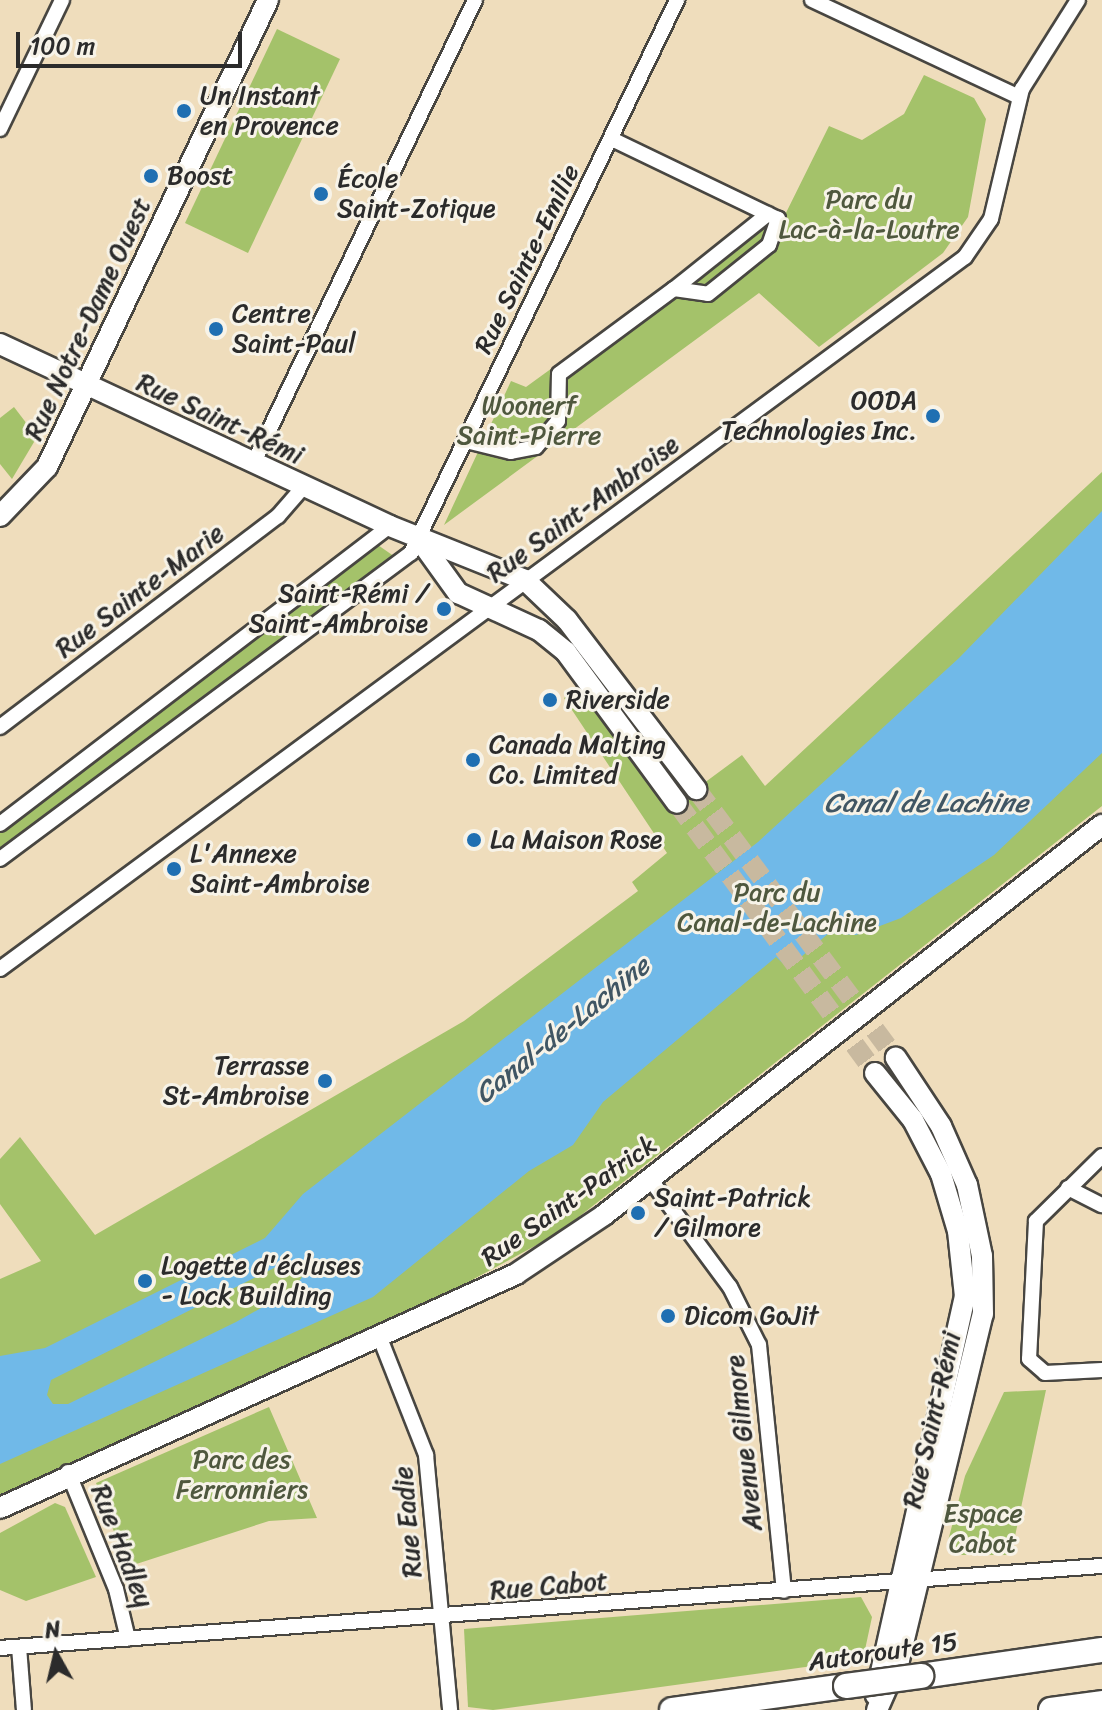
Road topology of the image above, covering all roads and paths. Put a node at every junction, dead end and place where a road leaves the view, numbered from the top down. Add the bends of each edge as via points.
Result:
1 (62, 0) edge
2 (268, 0) edge
3 (475, 0) edge
4 (677, 0) edge
5 (812, 0) edge
6 (1078, 0) edge
7 (830, 4) edge
8 (1019, 97) junction
9 (0, 129) edge
10 (612, 139) junction
11 (773, 216) junction
12 (674, 289) junction
13 (0, 344) edge
14 (86, 385) junction
15 (466, 441) junction
16 (253, 464) junction
17 (303, 487) junction
18 (0, 516) edge
19 (390, 526) junction
20 (419, 539) junction
21 (525, 580) junction
22 (488, 609) junction
23 (0, 727) edge
24 (696, 789) tunnel mouth
25 (677, 803) tunnel mouth
26 (0, 824) edge
27 (1101, 828) edge
28 (0, 859) edge
29 (0, 969) edge
30 (896, 1058) tunnel mouth
31 (875, 1073) tunnel mouth
32 (1102, 1156) edge
33 (650, 1179) junction
34 (1068, 1188) junction
35 (1102, 1205) edge
36 (380, 1338) junction
37 (1102, 1370) edge
38 (68, 1472) junction
39 (0, 1508) edge
40 (1102, 1566) edge
41 (910, 1581) junction
42 (784, 1591) junction
43 (442, 1618) junction
44 (128, 1639) junction
45 (19, 1647) junction
46 (0, 1648) edge
47 (1102, 1650) edge
48 (1102, 1703) edge
49 (24, 1710) edge
50 (450, 1710) edge
51 (672, 1710) edge
52 (876, 1710) edge
53 (1051, 1710) edge

1 - 9 street
2 - 14 main road, Rue Notre-Dame Ouest
3 - 16 street
4 - 10 street, Rue Sainte-Emilie
5 - 7 street
6 - 8 street, Rue Saint-Ambroise
7 - 8 street
8 - 21 street, Rue Saint-Ambroise via 991,219 972,250
10 - 11 street
10 - 15 street, Rue Sainte-Emilie
11 - 12 street
11 - 12 street via 763,254 716,289 700,296
12 - 15 street via 559,374 558,421 536,447 511,452
13 - 14 main road, Rue Saint-Rémi
14 - 16 main road, Rue Saint-Rémi
14 - 18 main road, Rue Notre-Dame Ouest via 43,475
15 - 20 street, Rue Sainte-Emilie
16 - 17 main road, Rue Saint-Rémi
17 - 19 main road, Rue Saint-Rémi
17 - 23 street, Rue Sainte-Marie via 278,516
19 - 20 main road, Rue Saint-Rémi
19 - 26 street
20 - 21 main road, Rue Saint-Rémi
20 - 22 main road via 440,577
20 - 28 street via 406,560
21 - 22 street, Rue Saint-Ambroise
21 - 24 main road, Rue Saint-Rémi via 567,620
22 - 25 main road via 539,630 566,652
22 - 29 street, Rue Saint-Ambroise
27 - 33 main road, Rue Saint-Patrick
30 - 41 main road, Rue Saint-Rémi via 958,1163 983,1272 975,1366
31 - 41 main road, Rue Saint-Rémi via 934,1158 955,1217 964,1279 955,1363
32 - 34 street
33 - 36 main road, Rue Saint-Patrick via 505,1280
33 - 42 street, Avenue Gilmore via 735,1295 759,1345
34 - 35 street
34 - 37 street via 1035,1224 1031,1365 1049,1374
36 - 38 main road, Rue Saint-Patrick
36 - 43 street, Rue Eadie via 424,1446
38 - 39 main road, Rue Saint-Patrick
38 - 44 street, Rue Hadley via 118,1593
40 - 41 street, Rue Cabot
41 - 42 street, Rue Cabot
41 - 52 main road, Rue Saint-Rémi
42 - 43 street, Rue Cabot
43 - 44 street, Rue Cabot
43 - 50 street, Rue Eadie
44 - 45 street, Rue Cabot
45 - 46 street, Rue Cabot
45 - 49 street
47 - 51 highway, Autoroute 15, bridge
48 - 53 highway

